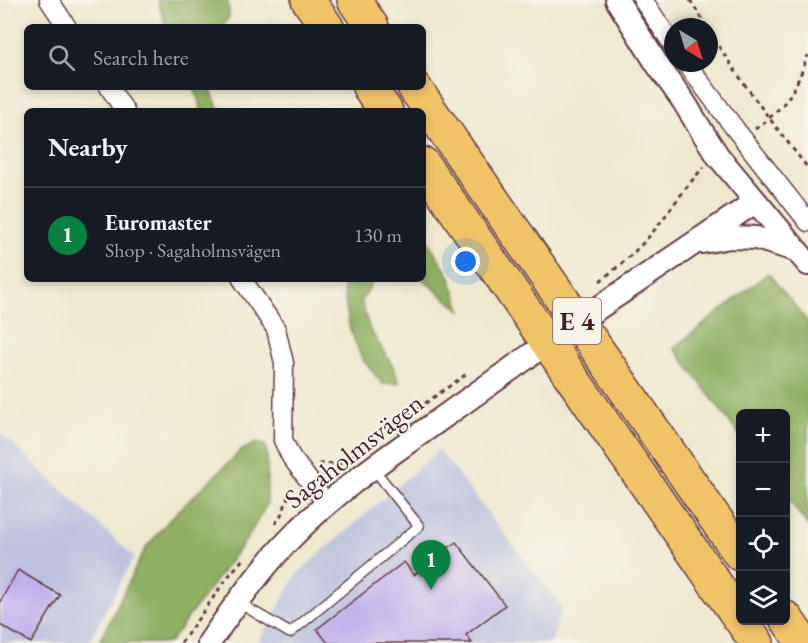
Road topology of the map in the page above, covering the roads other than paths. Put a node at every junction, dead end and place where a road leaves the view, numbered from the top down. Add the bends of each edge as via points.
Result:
1 (49, 0) edge
2 (308, 0) edge
3 (354, 0) edge
4 (617, 0) edge
5 (643, 0) edge
6 (65, 24) edge
7 (325, 24) edge
8 (370, 24) edge
9 (664, 32) edge
10 (693, 72) edge
11 (111, 90) edge
12 (371, 90) edge
13 (416, 90) edge
14 (123, 108) edge
15 (384, 108) edge
16 (426, 168) edge
17 (778, 185) junction
18 (755, 202) junction
19 (808, 222) edge
20 (695, 243) junction
21 (802, 257) edge
22 (244, 282) edge
23 (594, 311) dead end
24 (532, 354) dead end
25 (373, 467) junction
26 (327, 504) junction
27 (736, 547) edge
28 (237, 602) junction
29 (736, 613) edge
30 (790, 624) edge
31 (744, 625) edge
32 (209, 643) edge
33 (757, 643) edge
34 (803, 643) edge

1 - 6 street
2 - 7 highway
3 - 8 highway
4 - 18 street via 718,156
5 - 9 street
10 - 17 street
11 - 14 street
12 - 15 highway
13 - 27 highway, E 4
16 - 29 highway, E 4
17 - 18 street
17 - 19 street
18 - 20 street
18 - 21 street
20 - 21 street via 730,237 756,238
20 - 23 street
22 - 26 street via 276,328 284,363 283,440 291,457
24 - 25 street, Sagaholmsvägen
25 - 26 street, Sagaholmsvägen
25 - 28 lane via 419,526 290,633
26 - 28 street, Sagaholmsvägen via 291,538
28 - 32 street, Sagaholmsvägen
30 - 34 highway
31 - 33 highway, E 4

